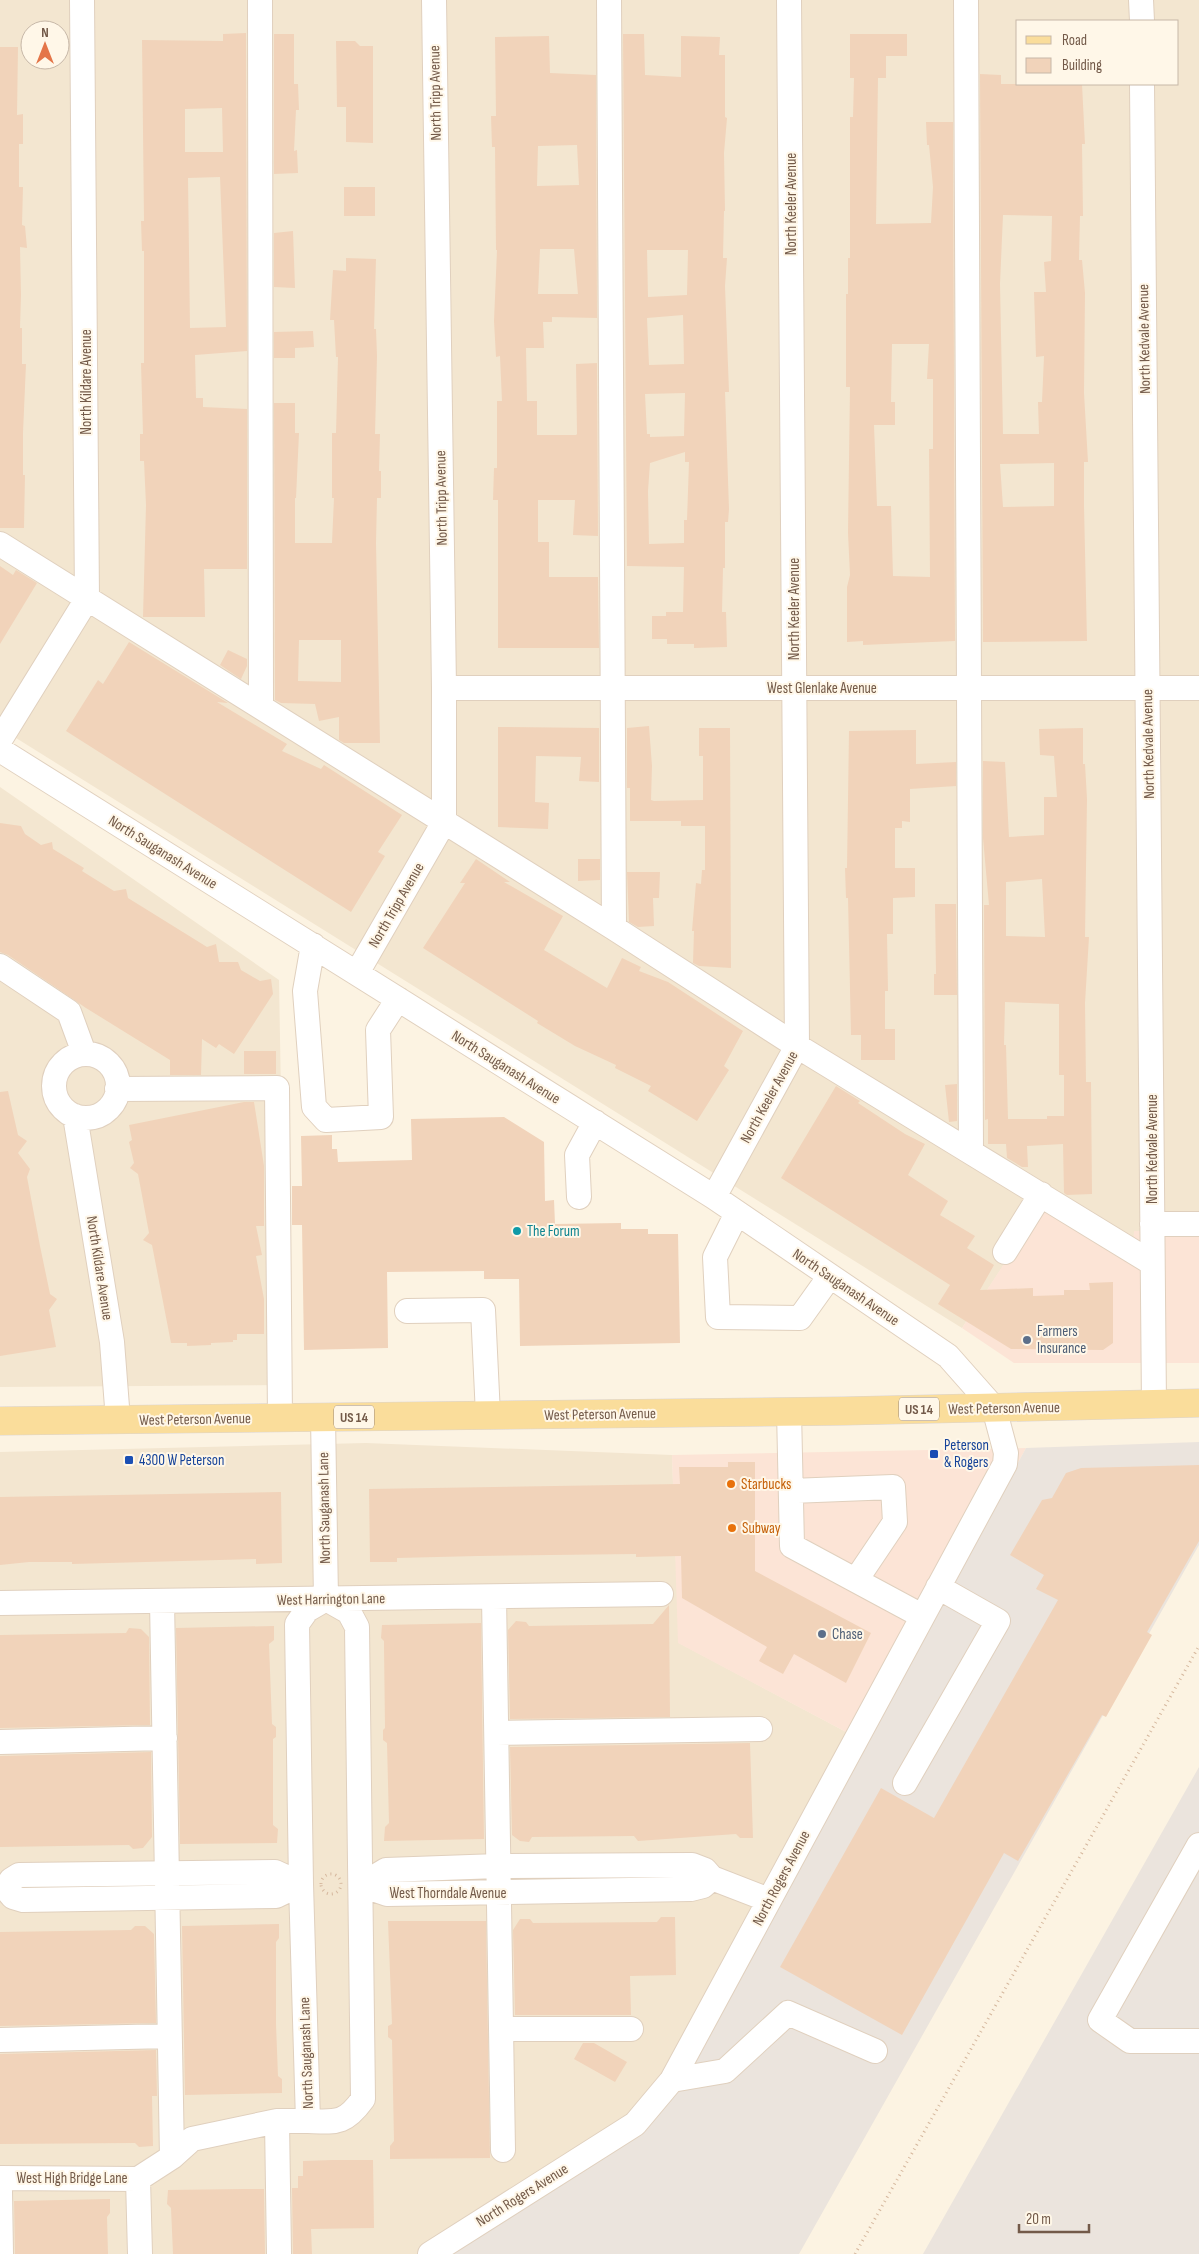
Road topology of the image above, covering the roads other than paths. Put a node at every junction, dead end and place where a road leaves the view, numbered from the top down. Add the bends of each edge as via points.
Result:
1 (82, 0) edge
2 (260, 0) edge
3 (434, 0) edge
4 (609, 0) edge
5 (790, 0) edge
6 (966, 0) edge
7 (1142, 0) edge
8 (1142, 20) edge
9 (1142, 85) edge
10 (0, 544) edge
11 (87, 599) junction
12 (444, 688) junction
13 (613, 688) junction
14 (794, 688) junction
15 (969, 688) junction
16 (1148, 688) junction
17 (1199, 688) edge
18 (261, 707) junction
19 (0, 740) edge
20 (0, 750) edge
21 (444, 822) junction
22 (614, 928) junction
23 (312, 945) junction
24 (0, 966) edge
25 (357, 973) junction
26 (398, 999) junction
27 (797, 1046) junction
28 (84, 1054) junction
29 (117, 1089) junction
30 (76, 1116) junction
31 (595, 1122) junction
32 (971, 1151) junction
33 (1041, 1194) junction
34 (714, 1197) junction
35 (580, 1198) dead end
36 (737, 1213) junction
37 (1152, 1224) junction
38 (1199, 1224) edge
39 (1005, 1252) dead end
40 (1152, 1263) junction
41 (830, 1276) junction
42 (407, 1311) dead end
43 (1199, 1403) edge
44 (1154, 1405) junction
45 (994, 1408) junction
46 (789, 1411) junction
47 (488, 1415) junction
48 (323, 1417) junction
49 (280, 1418) junction
50 (118, 1420) junction
51 (0, 1421) edge
52 (791, 1490) junction
53 (856, 1580) junction
54 (938, 1587) junction
55 (661, 1594) dead end
56 (494, 1598) junction
57 (326, 1599) junction
58 (162, 1601) junction
59 (0, 1603) edge
60 (922, 1616) junction
61 (760, 1729) dead end
62 (496, 1732) junction
63 (165, 1738) junction
64 (0, 1742) edge
65 (905, 1783) dead end
66 (1199, 1845) edge
67 (498, 1866) junction
68 (712, 1878) junction
69 (301, 1884) junction
70 (351, 1885) junction
71 (168, 1886) junction
72 (498, 1893) junction
73 (769, 1900) junction
74 (502, 2029) junction
75 (631, 2029) dead end
76 (169, 2036) junction
77 (0, 2040) edge
78 (1199, 2041) edge
79 (875, 2051) dead end
80 (672, 2080) junction
81 (277, 2121) junction
82 (308, 2121) junction
83 (503, 2150) dead end
84 (172, 2157) junction
85 (0, 2178) edge
86 (138, 2179) junction
87 (0, 2192) edge
88 (457, 2245) edge
89 (1, 2254) edge
90 (140, 2254) edge
91 (279, 2254) edge
92 (430, 2254) edge

1 - 11 street, North Kildare Avenue
2 - 18 street
3 - 12 street, North Tripp Avenue
4 - 13 street
5 - 14 street, North Keeler Avenue
6 - 15 street
7 - 8 street
9 - 16 street, North Kedvale Avenue
10 - 11 street
11 - 18 street
11 - 19 street
12 - 13 street, West Glenlake Avenue
12 - 21 street, North Tripp Avenue
13 - 14 street, West Glenlake Avenue
13 - 22 street
14 - 15 street, West Glenlake Avenue
14 - 27 street, North Keeler Avenue
15 - 16 street, West Glenlake Avenue
15 - 32 street
16 - 17 street, West Glenlake Avenue
16 - 37 street, North Kedvale Avenue
18 - 21 street
20 - 23 street, North Sauganash Avenue
21 - 22 street
21 - 25 street, North Tripp Avenue
22 - 27 street
23 - 25 street, North Sauganash Avenue
23 - 26 street via 305,991 314,1106 326,1120 381,1118 378,1030
24 - 28 street via 68,1012
25 - 26 street, North Sauganash Avenue
26 - 31 street, North Sauganash Avenue
27 - 32 street
27 - 34 street, North Keeler Avenue
28 - 29 street via 105,1060 114,1073
28 - 30 street via 64,1062 54,1081 58,1102
29 - 30 street via 115,1098 103,1112 85,1118
29 - 49 street via 277,1088
30 - 50 street, North Kildare Avenue via 112,1342
31 - 34 street, North Sauganash Avenue
31 - 35 street via 577,1155
32 - 33 street
33 - 39 street
33 - 40 street
34 - 36 street, North Sauganash Avenue
36 - 41 street, North Sauganash Avenue
36 - 41 street via 715,1257 718,1317 800,1318
37 - 38 street
37 - 40 street, North Kedvale Avenue
40 - 44 street, North Kedvale Avenue
41 - 45 street, North Sauganash Avenue via 948,1356
42 - 47 street via 482,1310
43 - 44 main road, West Peterson Avenue / US 14
44 - 45 main road, West Peterson Avenue / US 14
45 - 46 main road, West Peterson Avenue / US 14
45 - 54 street, North Rogers Avenue via 1006,1453 1005,1464
46 - 47 main road, West Peterson Avenue / US 14
46 - 52 street
47 - 48 main road, West Peterson Avenue / US 14
48 - 49 main road, West Peterson Avenue / US 14
48 - 57 street, North Sauganash Lane
49 - 50 main road, West Peterson Avenue / US 14
50 - 51 main road, West Peterson Avenue / US 14
52 - 53 street via 792,1546
52 - 53 street via 893,1488 894,1522
53 - 60 street
54 - 60 street, North Rogers Avenue
54 - 65 street via 998,1621
55 - 56 street, West Harrington Lane
56 - 57 street, West Harrington Lane
56 - 62 street
57 - 58 street, West Harrington Lane
57 - 69 street, North Sauganash Lane via 307,1610 297,1624
57 - 70 street, North Sauganash Lane via 350,1612 357,1627
58 - 59 street, West Harrington Lane
58 - 63 street
60 - 73 street, North Rogers Avenue
61 - 62 street
62 - 67 street
63 - 64 street
63 - 71 street
66 - 78 street via 1100,2020 1130,2041
67 - 68 street, West Thorndale Avenue via 692,1865 705,1870
67 - 70 street, West Thorndale Avenue via 386,1870
67 - 72 street
68 - 72 street, West Thorndale Avenue via 703,1886 691,1889
68 - 73 street, West Thorndale Avenue
69 - 71 street via 276,1896
69 - 82 street, North Sauganash Lane
70 - 72 street, West Thorndale Avenue via 387,1894
70 - 82 street, North Sauganash Lane via 364,2099 353,2113 337,2122
71 - 71 street via 19,1875 6,1889 13,1897 23,1900
71 - 76 street
72 - 74 street
73 - 80 street, North Rogers Avenue
74 - 75 street
74 - 83 street
76 - 77 street
76 - 84 street
79 - 80 street via 788,2013 725,2071
80 - 88 street, North Rogers Avenue via 634,2124
81 - 82 street, West High Bridge Lane
81 - 84 street, West High Bridge Lane via 192,2139
81 - 91 street
84 - 86 street, West High Bridge Lane
85 - 86 street, West High Bridge Lane
86 - 90 street
87 - 89 street
88 - 92 street, North Rogers Avenue

